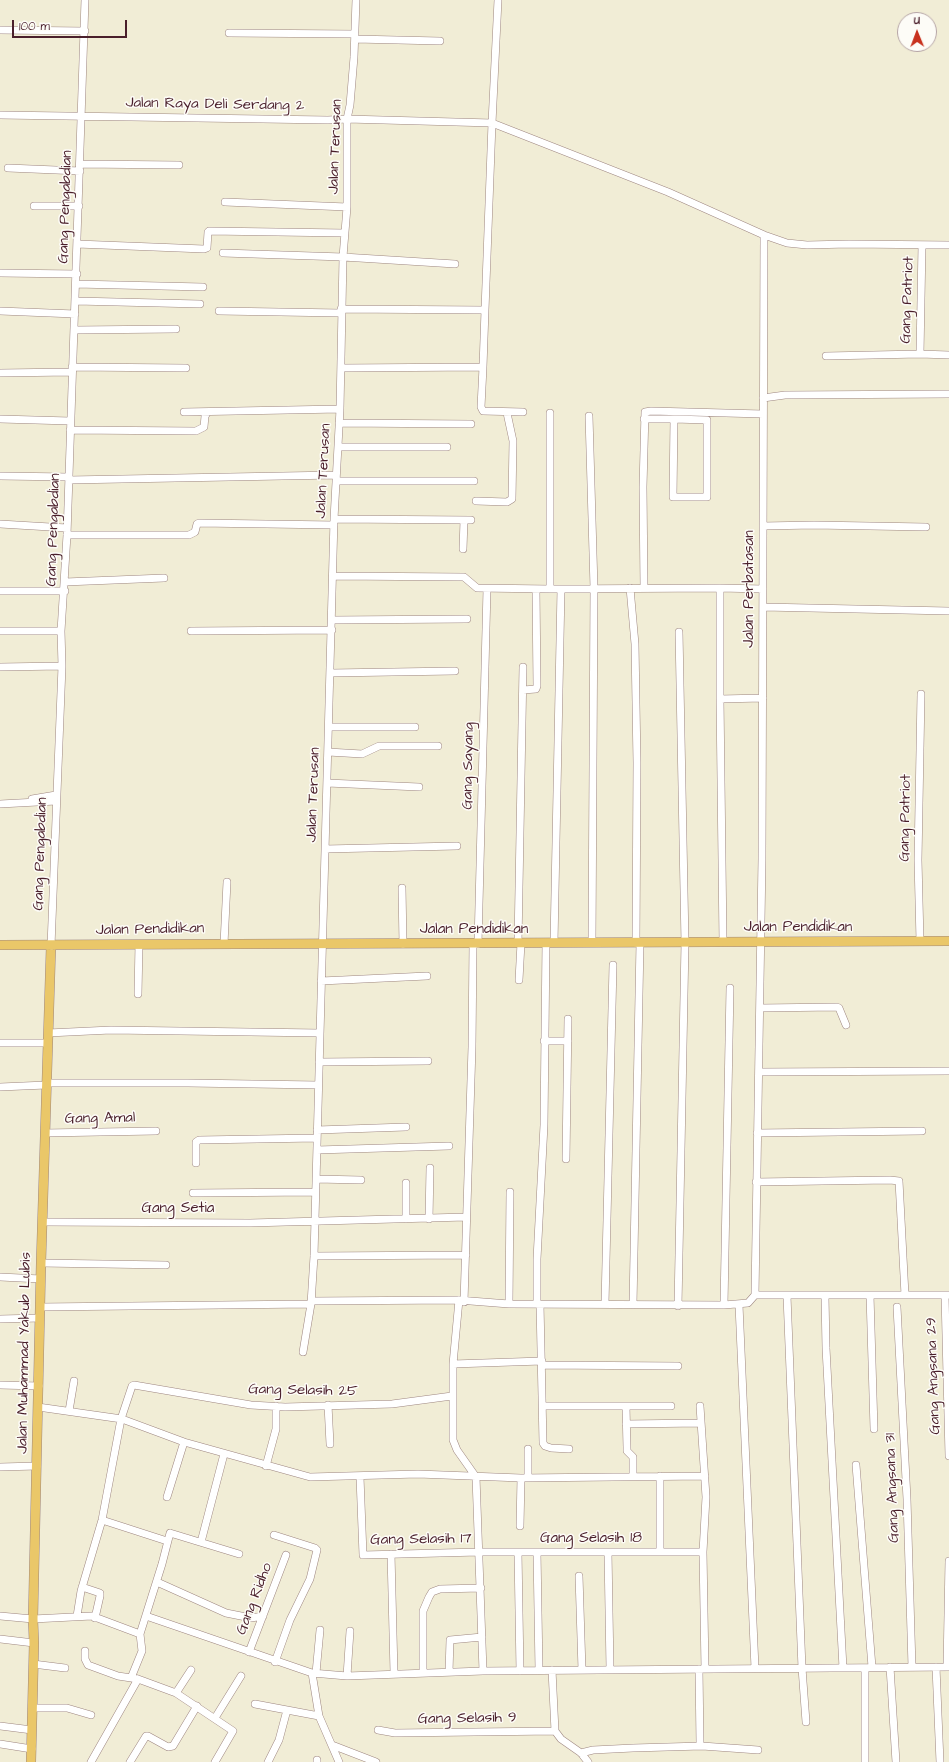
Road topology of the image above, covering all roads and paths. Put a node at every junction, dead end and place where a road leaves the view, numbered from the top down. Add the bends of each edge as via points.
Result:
1 (85, 0) edge
2 (356, 0) edge
3 (498, 0) edge
4 (0, 30) edge
5 (85, 31) junction
6 (229, 33) dead end
7 (355, 37) junction
8 (440, 41) dead end
9 (0, 115) edge
10 (82, 116) junction
11 (347, 119) junction
12 (492, 123) junction
13 (179, 165) dead end
14 (80, 167) junction
15 (8, 168) dead end
16 (225, 202) dead end
17 (34, 206) dead end
18 (79, 206) junction
19 (347, 206) junction
20 (345, 233) junction
21 (764, 235) junction
22 (77, 244) junction
23 (922, 245) junction
24 (949, 245) edge
25 (223, 253) dead end
26 (343, 257) junction
27 (455, 264) dead end
28 (0, 273) edge
29 (76, 274) junction
30 (76, 284) junction
31 (203, 287) dead end
32 (76, 301) junction
33 (200, 304) dead end
34 (485, 310) junction
35 (0, 311) edge
36 (219, 311) dead end
37 (341, 311) junction
38 (75, 314) junction
39 (176, 329) dead end
40 (74, 330) junction
41 (919, 354) junction
42 (949, 355) edge
43 (826, 356) dead end
44 (483, 367) junction
45 (186, 368) dead end
46 (341, 368) junction
47 (72, 370) junction
48 (0, 373) edge
49 (949, 394) edge
50 (763, 398) junction
51 (340, 410) junction
52 (184, 412) dead end
53 (507, 412) junction
54 (524, 412) dead end
55 (207, 413) junction
56 (550, 413) dead end
57 (763, 414) junction
58 (589, 416) dead end
59 (0, 419) edge
60 (644, 419) junction
61 (674, 419) junction
62 (70, 421) junction
63 (339, 423) junction
64 (471, 424) dead end
65 (70, 430) junction
66 (338, 447) junction
67 (447, 447) dead end
68 (0, 476) edge
69 (336, 478) junction
70 (69, 479) junction
71 (474, 481) dead end
72 (476, 501) dead end
73 (334, 522) junction
74 (0, 524) edge
75 (763, 526) junction
76 (926, 527) dead end
77 (67, 531) junction
78 (463, 549) dead end
79 (334, 576) junction
80 (164, 578) dead end
81 (65, 582) junction
82 (594, 588) junction
83 (630, 588) junction
84 (644, 588) junction
85 (720, 588) junction
86 (487, 589) junction
87 (536, 589) junction
88 (550, 589) junction
89 (561, 589) junction
90 (763, 589) junction
91 (0, 591) edge
92 (65, 591) junction
93 (763, 608) junction
94 (949, 611) edge
95 (467, 619) dead end
96 (332, 620) junction
97 (332, 630) junction
98 (0, 631) edge
99 (61, 631) junction
100 (191, 631) dead end
101 (679, 632) dead end
102 (62, 666) junction
103 (0, 667) edge
104 (523, 668) dead end
105 (455, 671) dead end
106 (331, 673) junction
107 (523, 690) junction
108 (920, 694) dead end
109 (762, 698) junction
110 (720, 699) junction
111 (328, 727) junction
112 (415, 727) dead end
113 (438, 746) dead end
114 (328, 752) junction
115 (327, 783) junction
116 (419, 787) dead end
117 (56, 798) junction
118 (0, 804) edge
119 (457, 846) dead end
120 (325, 849) junction
121 (227, 882) dead end
122 (402, 888) dead end
123 (920, 941) junction
124 (949, 941) edge
125 (685, 942) junction
126 (724, 942) junction
127 (761, 942) junction
128 (322, 943) junction
129 (520, 943) junction
130 (550, 943) junction
131 (592, 943) junction
132 (638, 943) junction
133 (139, 944) junction
134 (224, 944) junction
135 (404, 944) junction
136 (476, 944) junction
137 (0, 946) edge
138 (51, 946) junction
139 (613, 965) dead end
140 (427, 976) dead end
141 (519, 980) dead end
142 (321, 981) junction
143 (730, 988) dead end
144 (138, 994) dead end
145 (760, 1008) junction
146 (568, 1019) dead end
147 (846, 1025) dead end
148 (48, 1033) junction
149 (320, 1033) junction
150 (544, 1041) junction
151 (568, 1041) junction
152 (0, 1043) edge
153 (47, 1043) junction
154 (428, 1061) dead end
155 (319, 1062) junction
156 (949, 1071) edge
157 (759, 1072) junction
158 (46, 1084) junction
159 (318, 1085) junction
160 (0, 1087) edge
161 (406, 1127) dead end
162 (317, 1130) junction
163 (156, 1131) dead end
164 (922, 1131) dead end
165 (757, 1133) junction
166 (45, 1134) junction
167 (317, 1138) junction
168 (449, 1146) dead end
169 (317, 1150) junction
170 (566, 1159) dead end
171 (196, 1163) dead end
172 (430, 1168) dead end
173 (316, 1179) junction
174 (361, 1180) dead end
175 (756, 1182) junction
176 (406, 1183) dead end
177 (315, 1192) junction
178 (510, 1192) dead end
179 (193, 1193) dead end
180 (466, 1217) junction
181 (406, 1219) junction
182 (429, 1219) junction
183 (314, 1221) junction
184 (42, 1222) junction
185 (466, 1255) junction
186 (314, 1256) junction
187 (41, 1263) junction
188 (166, 1265) dead end
189 (0, 1277) edge
190 (41, 1278) junction
191 (755, 1295) junction
192 (870, 1295) junction
193 (905, 1295) junction
194 (947, 1295) edge
195 (787, 1296) junction
196 (825, 1296) junction
197 (462, 1301) junction
198 (311, 1303) junction
199 (538, 1303) junction
200 (509, 1304) junction
201 (605, 1304) junction
202 (633, 1305) junction
203 (739, 1305) junction
204 (678, 1306) junction
205 (724, 1306) junction
206 (40, 1307) junction
207 (897, 1307) dead end
208 (40, 1318) junction
209 (0, 1319) edge
210 (303, 1352) dead end
211 (948, 1360) edge
212 (542, 1363) junction
213 (453, 1364) junction
214 (678, 1366) dead end
215 (74, 1381) dead end
216 (0, 1385) edge
217 (39, 1386) junction
218 (452, 1396) junction
219 (328, 1405) junction
220 (276, 1406) junction
221 (543, 1406) junction
222 (626, 1406) junction
223 (670, 1406) dead end
224 (700, 1406) dead end
225 (38, 1407) junction
226 (69, 1411) junction
227 (121, 1419) junction
228 (626, 1424) junction
229 (701, 1424) junction
230 (874, 1429) dead end
231 (184, 1442) junction
232 (330, 1444) dead end
233 (528, 1449) dead end
234 (569, 1449) dead end
235 (224, 1454) junction
236 (949, 1456) edge
237 (856, 1465) dead end
238 (37, 1466) junction
239 (266, 1466) junction
240 (0, 1467) edge
241 (633, 1476) junction
242 (660, 1476) junction
243 (705, 1476) junction
244 (360, 1477) junction
245 (476, 1477) junction
246 (525, 1478) junction
247 (167, 1497) dead end
248 (102, 1520) junction
249 (520, 1526) dead end
250 (274, 1535) dead end
251 (167, 1541) junction
252 (201, 1542) junction
253 (479, 1552) junction
254 (518, 1552) junction
255 (537, 1552) junction
256 (608, 1552) junction
257 (660, 1552) junction
258 (703, 1552) junction
259 (239, 1554) dead end
260 (391, 1554) junction
261 (286, 1555) dead end
262 (949, 1561) edge
263 (579, 1576) dead end
264 (157, 1582) junction
265 (82, 1587) junction
266 (481, 1588) junction
267 (0, 1616) edge
268 (77, 1616) junction
269 (146, 1616) junction
270 (263, 1616) junction
271 (95, 1618) junction
272 (33, 1619) junction
273 (320, 1630) dead end
274 (350, 1630) dead end
275 (140, 1634) junction
276 (482, 1637) junction
277 (0, 1639) edge
278 (34, 1643) junction
279 (85, 1651) dead end
280 (249, 1652) junction
281 (275, 1662) junction
282 (33, 1664) junction
283 (869, 1667) junction
284 (890, 1667) junction
285 (912, 1667) junction
286 (936, 1667) junction
287 (948, 1667) edge
288 (65, 1668) dead end
289 (755, 1668) junction
290 (802, 1668) junction
291 (843, 1668) junction
292 (610, 1669) junction
293 (702, 1669) junction
294 (191, 1670) dead end
295 (520, 1670) junction
296 (539, 1670) junction
297 (552, 1670) junction
298 (582, 1670) junction
299 (483, 1671) junction
300 (449, 1672) junction
301 (314, 1673) junction
302 (394, 1673) junction
303 (423, 1673) junction
304 (241, 1676) dead end
305 (347, 1676) junction
306 (134, 1678) junction
307 (176, 1693) junction
308 (255, 1704) dead end
309 (197, 1706) junction
310 (32, 1708) junction
311 (287, 1710) junction
312 (91, 1715) dead end
313 (319, 1716) junction
314 (215, 1718) junction
315 (806, 1722) dead end
316 (0, 1726) edge
317 (32, 1730) junction
318 (378, 1730) dead end
319 (556, 1731) junction
320 (0, 1744) edge
321 (332, 1745) junction
322 (702, 1746) junction
323 (32, 1749) junction
324 (758, 1750) dead end
325 (581, 1753) junction
326 (31, 1762) edge
327 (91, 1762) edge
328 (130, 1762) edge
329 (215, 1762) edge
330 (268, 1762) edge
331 (339, 1762) edge
332 (376, 1762) edge
333 (588, 1762) edge
334 (865, 1762) edge
335 (896, 1762) edge
336 (940, 1762) edge

1 - 5 street, Gang Pengabdian
2 - 7 street, Jalan Terusan
3 - 12 street
4 - 5 street
5 - 10 street, Gang Pengabdian
6 - 7 street
7 - 8 street
7 - 11 street, Jalan Terusan
9 - 10 street, Jalan Raya Deli Serdang 2
10 - 11 street, Jalan Raya Deli Serdang 2
10 - 14 street, Gang Pengabdian
11 - 12 street, Jalan Raya Deli Serdang 2
11 - 19 street, Jalan Terusan
12 - 21 street, Jalan Raya Deli Serdang 2 via 668,192
12 - 34 street
13 - 14 street
14 - 15 street
14 - 18 street, Gang Pengabdian
16 - 19 street
17 - 18 street
18 - 22 street, Gang Pengabdian
19 - 20 street, Jalan Terusan
20 - 22 street via 209,231 207,248 204,249
20 - 26 street, Jalan Terusan
21 - 23 street, Jalan Raya Deli Serdang 2 via 797,244
21 - 50 street, Jalan Perbatasan
22 - 29 street, Gang Pengabdian
23 - 24 street, Jalan Raya Deli Serdang 2
23 - 41 street, Gang Patriot
25 - 26 street
26 - 27 street
26 - 37 street, Jalan Terusan
28 - 29 street
29 - 30 street, Gang Pengabdian
30 - 31 street
30 - 32 street, Gang Pengabdian
32 - 33 street
32 - 38 street, Gang Pengabdian
34 - 37 street
34 - 44 street
35 - 38 street
36 - 37 street
37 - 46 street, Jalan Terusan
38 - 40 street, Gang Pengabdian
39 - 40 street
40 - 47 street, Gang Pengabdian
41 - 42 street
41 - 43 street
44 - 46 street
44 - 53 street via 483,411
45 - 47 street
46 - 51 street, Jalan Terusan
47 - 48 street
47 - 62 street, Gang Pengabdian
49 - 50 street via 785,395
50 - 57 street, Jalan Perbatasan
51 - 55 street
51 - 63 street, Jalan Terusan
52 - 55 street
53 - 54 street
53 - 72 street via 513,441 512,499 507,502
55 - 65 street via 204,427 196,431
56 - 88 street
57 - 60 street via 651,411 645,412
57 - 75 street, Jalan Perbatasan
58 - 82 street
59 - 62 street
60 - 61 street
60 - 84 street
61 - 61 street via 708,420 707,498 673,497
62 - 65 street, Gang Pengabdian
63 - 64 street
63 - 66 street, Jalan Terusan
65 - 70 street, Gang Pengabdian
66 - 67 street
66 - 69 street, Jalan Terusan
68 - 70 street
69 - 70 street
69 - 71 street
69 - 73 street, Jalan Terusan
70 - 77 street, Gang Pengabdian
73 - 77 street via 199,523 195,532 189,534
73 - 78 street via 467,520
73 - 79 street, Jalan Terusan
74 - 77 street
75 - 76 street
75 - 90 street, Jalan Perbatasan
77 - 81 street, Gang Pengabdian
79 - 86 street via 464,577 476,588
79 - 96 street, Jalan Terusan
80 - 81 street
81 - 92 street, Gang Pengabdian
82 - 83 street
82 - 89 street
82 - 131 street
83 - 84 street
83 - 132 street via 636,644
84 - 85 street
85 - 90 street
85 - 110 street
86 - 87 street
86 - 136 street, Gang Sayang
87 - 88 street
87 - 107 street via 537,686 536,689
88 - 89 street
89 - 130 street
90 - 93 street, Jalan Perbatasan
91 - 92 street
92 - 99 street, Gang Pengabdian
93 - 94 street
93 - 109 street, Jalan Perbatasan
95 - 96 street
96 - 97 street, Jalan Terusan
97 - 100 street
97 - 106 street, Jalan Terusan
98 - 99 street
99 - 102 street, Gang Pengabdian
101 - 125 street
102 - 103 street
102 - 117 street, Gang Pengabdian
104 - 107 street
105 - 106 street
106 - 111 street, Jalan Terusan
107 - 129 street
108 - 123 street, Gang Patriot
109 - 110 street
109 - 127 street, Jalan Perbatasan
110 - 126 street
111 - 112 street
111 - 114 street, Jalan Terusan
113 - 114 street via 379,746 362,754
114 - 115 street, Jalan Terusan
115 - 116 street
115 - 120 street, Jalan Terusan
117 - 118 street
117 - 138 street, Gang Pengabdian
119 - 120 street
120 - 128 street, Jalan Terusan
121 - 134 street
122 - 135 street
123 - 124 main road, Jalan Pendidikan
123 - 127 main road, Jalan Pendidikan
125 - 126 main road, Jalan Pendidikan
125 - 132 main road, Jalan Pendidikan
125 - 204 street
126 - 127 main road, Jalan Pendidikan
127 - 145 street, Jalan Perbatasan
128 - 134 main road, Jalan Pendidikan
128 - 135 main road, Jalan Pendidikan
128 - 142 street, Jalan Terusan
129 - 130 main road, Jalan Pendidikan
129 - 136 main road, Jalan Pendidikan
129 - 141 street
130 - 131 main road, Jalan Pendidikan
130 - 150 street
131 - 132 main road, Jalan Pendidikan
132 - 202 street
133 - 134 main road, Jalan Pendidikan
133 - 138 main road, Jalan Pendidikan
133 - 144 street
135 - 136 main road, Jalan Pendidikan
136 - 180 street, Gang Sayang
137 - 138 main road, Jalan Pendidikan
138 - 148 main road, Jalan Muhammad Yakub Lubis
139 - 201 street
140 - 142 street
142 - 149 street, Jalan Terusan
143 - 205 street
145 - 147 street via 837,1007 840,1008
145 - 157 street, Jalan Perbatasan
146 - 151 street
148 - 149 street via 111,1030
148 - 153 main road, Jalan Muhammad Yakub Lubis
149 - 155 street, Jalan Terusan
150 - 151 street
150 - 199 street via 544,1125 537,1259
151 - 170 street
152 - 153 street
153 - 158 main road, Jalan Muhammad Yakub Lubis
154 - 155 street
155 - 159 street, Jalan Terusan
156 - 157 street
157 - 165 street, Jalan Perbatasan
158 - 159 street
158 - 160 street
158 - 166 main road, Jalan Muhammad Yakub Lubis
159 - 162 street, Jalan Terusan
161 - 162 street
162 - 167 street, Jalan Terusan
163 - 166 street, Gang Amal
164 - 165 street
165 - 175 street, Jalan Perbatasan
166 - 184 main road, Jalan Muhammad Yakub Lubis
167 - 169 street, Jalan Terusan
167 - 171 street via 199,1140 196,1142
168 - 169 street
169 - 173 street, Jalan Terusan
172 - 182 street
173 - 174 street
173 - 177 street, Jalan Terusan
175 - 191 street, Jalan Perbatasan
175 - 193 street via 899,1181
176 - 181 street
177 - 179 street
177 - 183 street, Jalan Terusan
178 - 200 street
180 - 182 street, Gang Setia
180 - 185 street, Gang Sayang
181 - 182 street, Gang Setia
181 - 183 street, Gang Setia
183 - 184 street, Gang Setia
183 - 186 street, Jalan Terusan
184 - 187 main road, Jalan Muhammad Yakub Lubis
185 - 186 street
185 - 197 street, Gang Sayang
186 - 198 street, Jalan Terusan
187 - 188 street
187 - 190 main road, Jalan Muhammad Yakub Lubis
189 - 190 street
190 - 206 main road, Jalan Muhammad Yakub Lubis
191 - 195 street
191 - 203 street via 748,1303
192 - 193 street
192 - 196 street
192 - 230 street
193 - 194 street
194 - 211 street, Gang Angsana 29
195 - 196 street
195 - 290 street
196 - 291 street
197 - 198 street
197 - 200 street
197 - 213 street, Gang Sayang
198 - 206 street
198 - 210 street, Jalan Terusan
199 - 200 street
199 - 201 street
199 - 212 street
201 - 202 street
202 - 204 street
203 - 205 street
203 - 289 street
204 - 205 street
206 - 208 main road, Jalan Muhammad Yakub Lubis
207 - 285 street, Gang Angsana 31
208 - 209 street
208 - 217 main road, Jalan Muhammad Yakub Lubis
211 - 236 street, Gang Angsana 29
212 - 213 street
212 - 214 street
212 - 221 street
213 - 218 street, Gang Sayang
215 - 226 street
216 - 217 street
217 - 225 main road, Jalan Muhammad Yakub Lubis
218 - 219 street, Gang Selasih 25 via 392,1404
218 - 245 street, Gang Sayang via 454,1444
219 - 220 street, Gang Selasih 25
219 - 232 street
220 - 227 street, Gang Selasih 25 via 250,1405 134,1385
220 - 239 street via 274,1438
221 - 222 street
221 - 234 street via 545,1446
222 - 223 street
222 - 228 street
224 - 229 street
225 - 226 street
225 - 238 main road, Jalan Muhammad Yakub Lubis
226 - 227 street
227 - 231 street
227 - 248 street
228 - 229 street
228 - 241 street via 627,1451 633,1457
229 - 243 street
231 - 235 street
231 - 247 street
233 - 246 street
235 - 239 street
235 - 252 street
237 - 283 street
238 - 240 street
238 - 272 main road, Jalan Muhammad Yakub Lubis
239 - 244 street via 310,1478
241 - 242 street
241 - 246 street
242 - 243 street
242 - 257 street
243 - 258 street
244 - 245 street via 418,1474
244 - 260 street, Gang Selasih 17 via 363,1555
245 - 246 street
245 - 253 street
246 - 249 street
248 - 251 street
248 - 265 street
250 - 281 street via 317,1550 310,1579 290,1620
251 - 252 street via 170,1533
251 - 264 street
252 - 259 street
253 - 254 street, Gang Selasih 18
253 - 260 street, Gang Selasih 17
253 - 266 street
254 - 255 street, Gang Selasih 18
254 - 295 street
255 - 256 street, Gang Selasih 18
255 - 296 street
256 - 257 street, Gang Selasih 18
256 - 292 street
257 - 258 street, Gang Selasih 18
258 - 293 street
260 - 302 street
261 - 270 street, Gang Ridho
262 - 287 street
263 - 298 street
264 - 269 street
264 - 270 street via 226,1614 251,1618
265 - 268 street
265 - 271 street via 100,1593
266 - 276 street
266 - 303 street via 440,1589 429,1596 423,1611
267 - 272 street
268 - 271 street
268 - 272 street
269 - 275 street
269 - 280 street
270 - 280 street, Gang Ridho
271 - 275 street
272 - 278 main road, Jalan Muhammad Yakub Lubis
273 - 301 street
274 - 305 street
275 - 306 street via 142,1651
276 - 299 street
276 - 300 street via 450,1640
277 - 278 street
278 - 282 main road, Jalan Muhammad Yakub Lubis
279 - 306 street via 85,1660 88,1664 118,1676
280 - 281 street
281 - 301 street
282 - 288 street
282 - 310 main road, Jalan Muhammad Yakub Lubis
283 - 284 street
283 - 291 street
283 - 334 street
284 - 285 street
284 - 335 street
285 - 286 street
286 - 287 street
286 - 336 street
289 - 290 street
289 - 293 street
290 - 291 street
290 - 315 street
292 - 293 street
292 - 298 street
293 - 322 street
294 - 307 street
295 - 296 street
295 - 299 street
296 - 297 street
297 - 298 street
297 - 319 street
299 - 300 street
300 - 303 street
301 - 305 street
301 - 313 street
302 - 303 street
302 - 305 street
304 - 314 street
306 - 307 street
306 - 327 street
307 - 309 street
308 - 311 street
309 - 314 street
309 - 328 street via 173,1746 168,1748 146,1736
310 - 312 street via 67,1708
310 - 317 main road, Jalan Muhammad Yakub Lubis
311 - 313 street
311 - 330 street via 279,1740
313 - 321 street
314 - 329 street via 233,1731
316 - 317 street
317 - 323 main road, Jalan Muhammad Yakub Lubis
318 - 319 street, Gang Selasih 9 via 390,1733
319 - 325 street via 561,1739
320 - 323 street
321 - 331 street
321 - 332 street
322 - 324 street
322 - 325 street via 593,1750
323 - 326 main road, Jalan Muhammad Yakub Lubis
325 - 333 street

